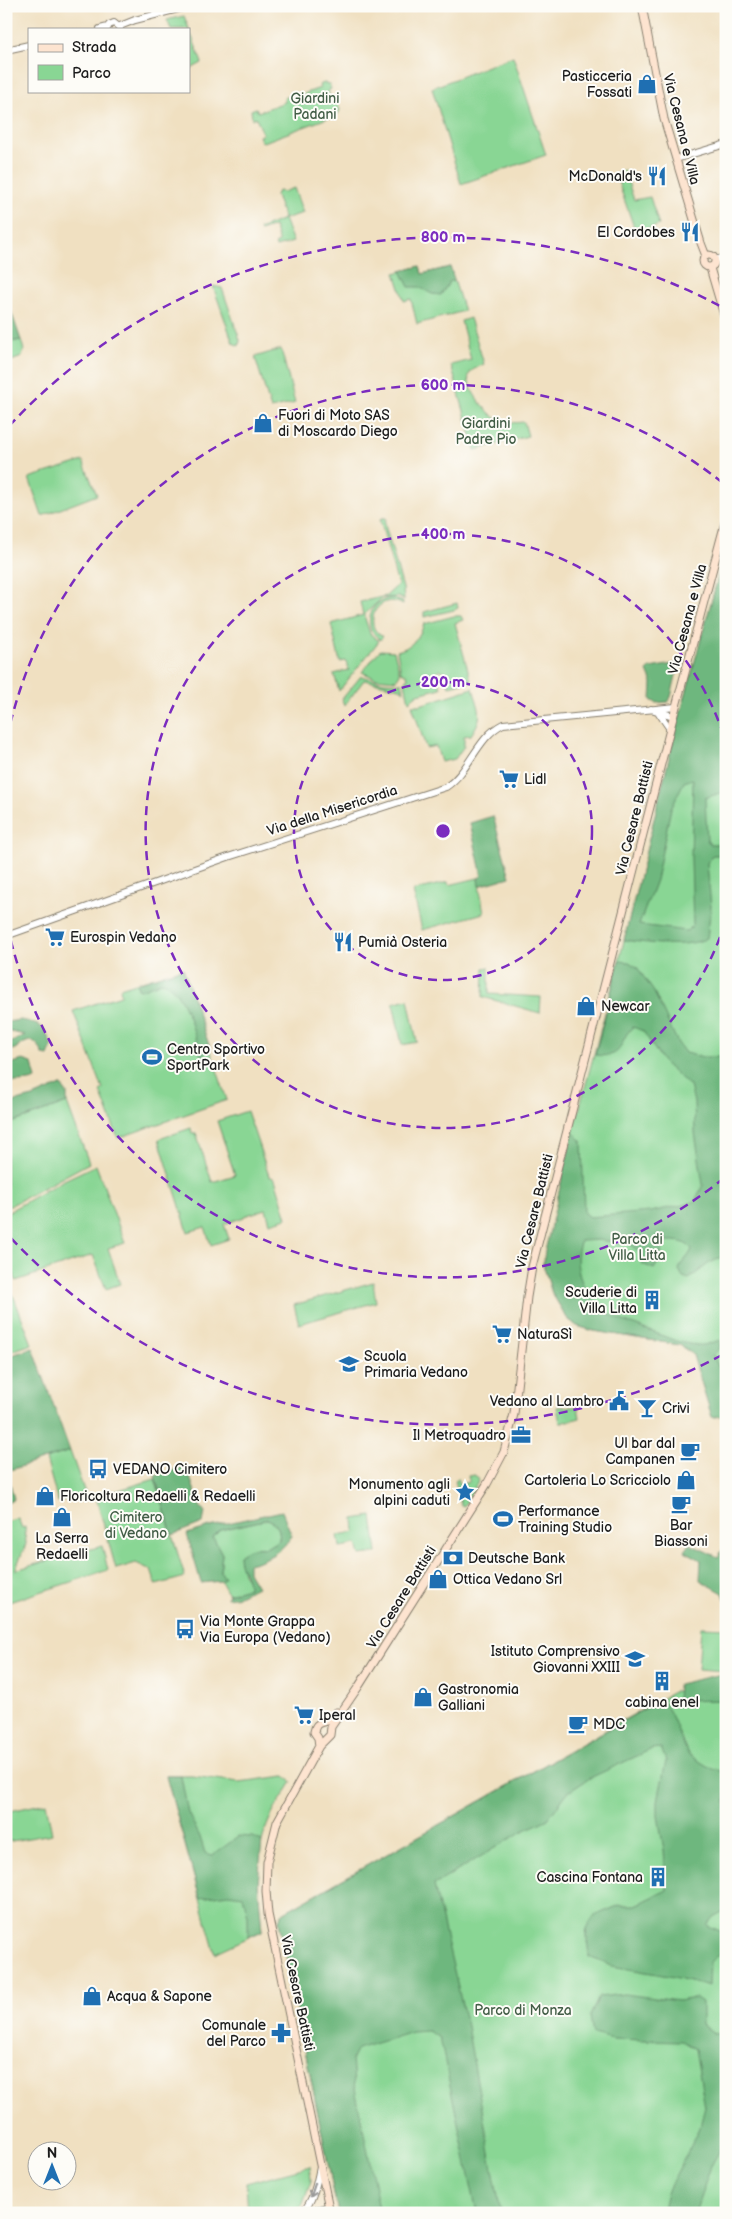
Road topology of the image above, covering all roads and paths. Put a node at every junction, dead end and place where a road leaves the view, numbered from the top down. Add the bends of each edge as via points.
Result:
1 (190, 6) edge
2 (642, 6) edge
3 (108, 28) edge
4 (120, 28) edge
5 (28, 45) edge
6 (6, 50) edge
7 (726, 144) edge
8 (676, 159) junction
9 (706, 256) junction
10 (726, 257) edge
11 (715, 260) junction
12 (710, 268) junction
13 (726, 322) edge
14 (726, 519) edge
15 (725, 526) edge
16 (681, 687) joint
17 (676, 707) junction
18 (648, 708) junction
19 (659, 713) junction
20 (673, 716) junction
21 (670, 729) junction
22 (6, 936) edge
23 (328, 1724) junction
24 (321, 1741) junction
25 (320, 2166) junction
26 (329, 2210) edge
27 (303, 2213) edge

1 - 4 street via 135,20
2 - 8 main road, Via Cesana e Villa via 664,119
3 - 4 street via 114,23
5 - 6 street
7 - 8 street
8 - 9 main road, Via Cesana e Villa
9 - 11 main road via 713,256
9 - 12 main road via 704,263
10 - 11 street
11 - 12 main road
12 - 13 main road
14 - 15 main road, Via Cesana e Villa
15 - 16 main road, Via Cesana e Villa
16 - 17 main road, Via Cesare Battisti
17 - 18 street, Via della Misericordia
17 - 20 main road, Via Cesare Battisti
18 - 19 street
18 - 22 street, Via della Misericordia via 503,724 486,737 464,771 446,787 228,856
19 - 20 street
19 - 21 street
20 - 21 main road, Via Cesare Battisti
21 - 23 main road, Via Cesare Battisti via 532,1267 508,1443 487,1484 359,1686
23 - 24 main road, Via Cesare Battisti via 330,1735
23 - 24 main road, Via Cesare Battisti via 319,1722 315,1726 315,1734
24 - 25 main road, Via Cesare Battisti via 277,1822 266,1876 268,1914
25 - 26 main road, Via Cesare Battisti
25 -> 27 street
26 - 27 street

